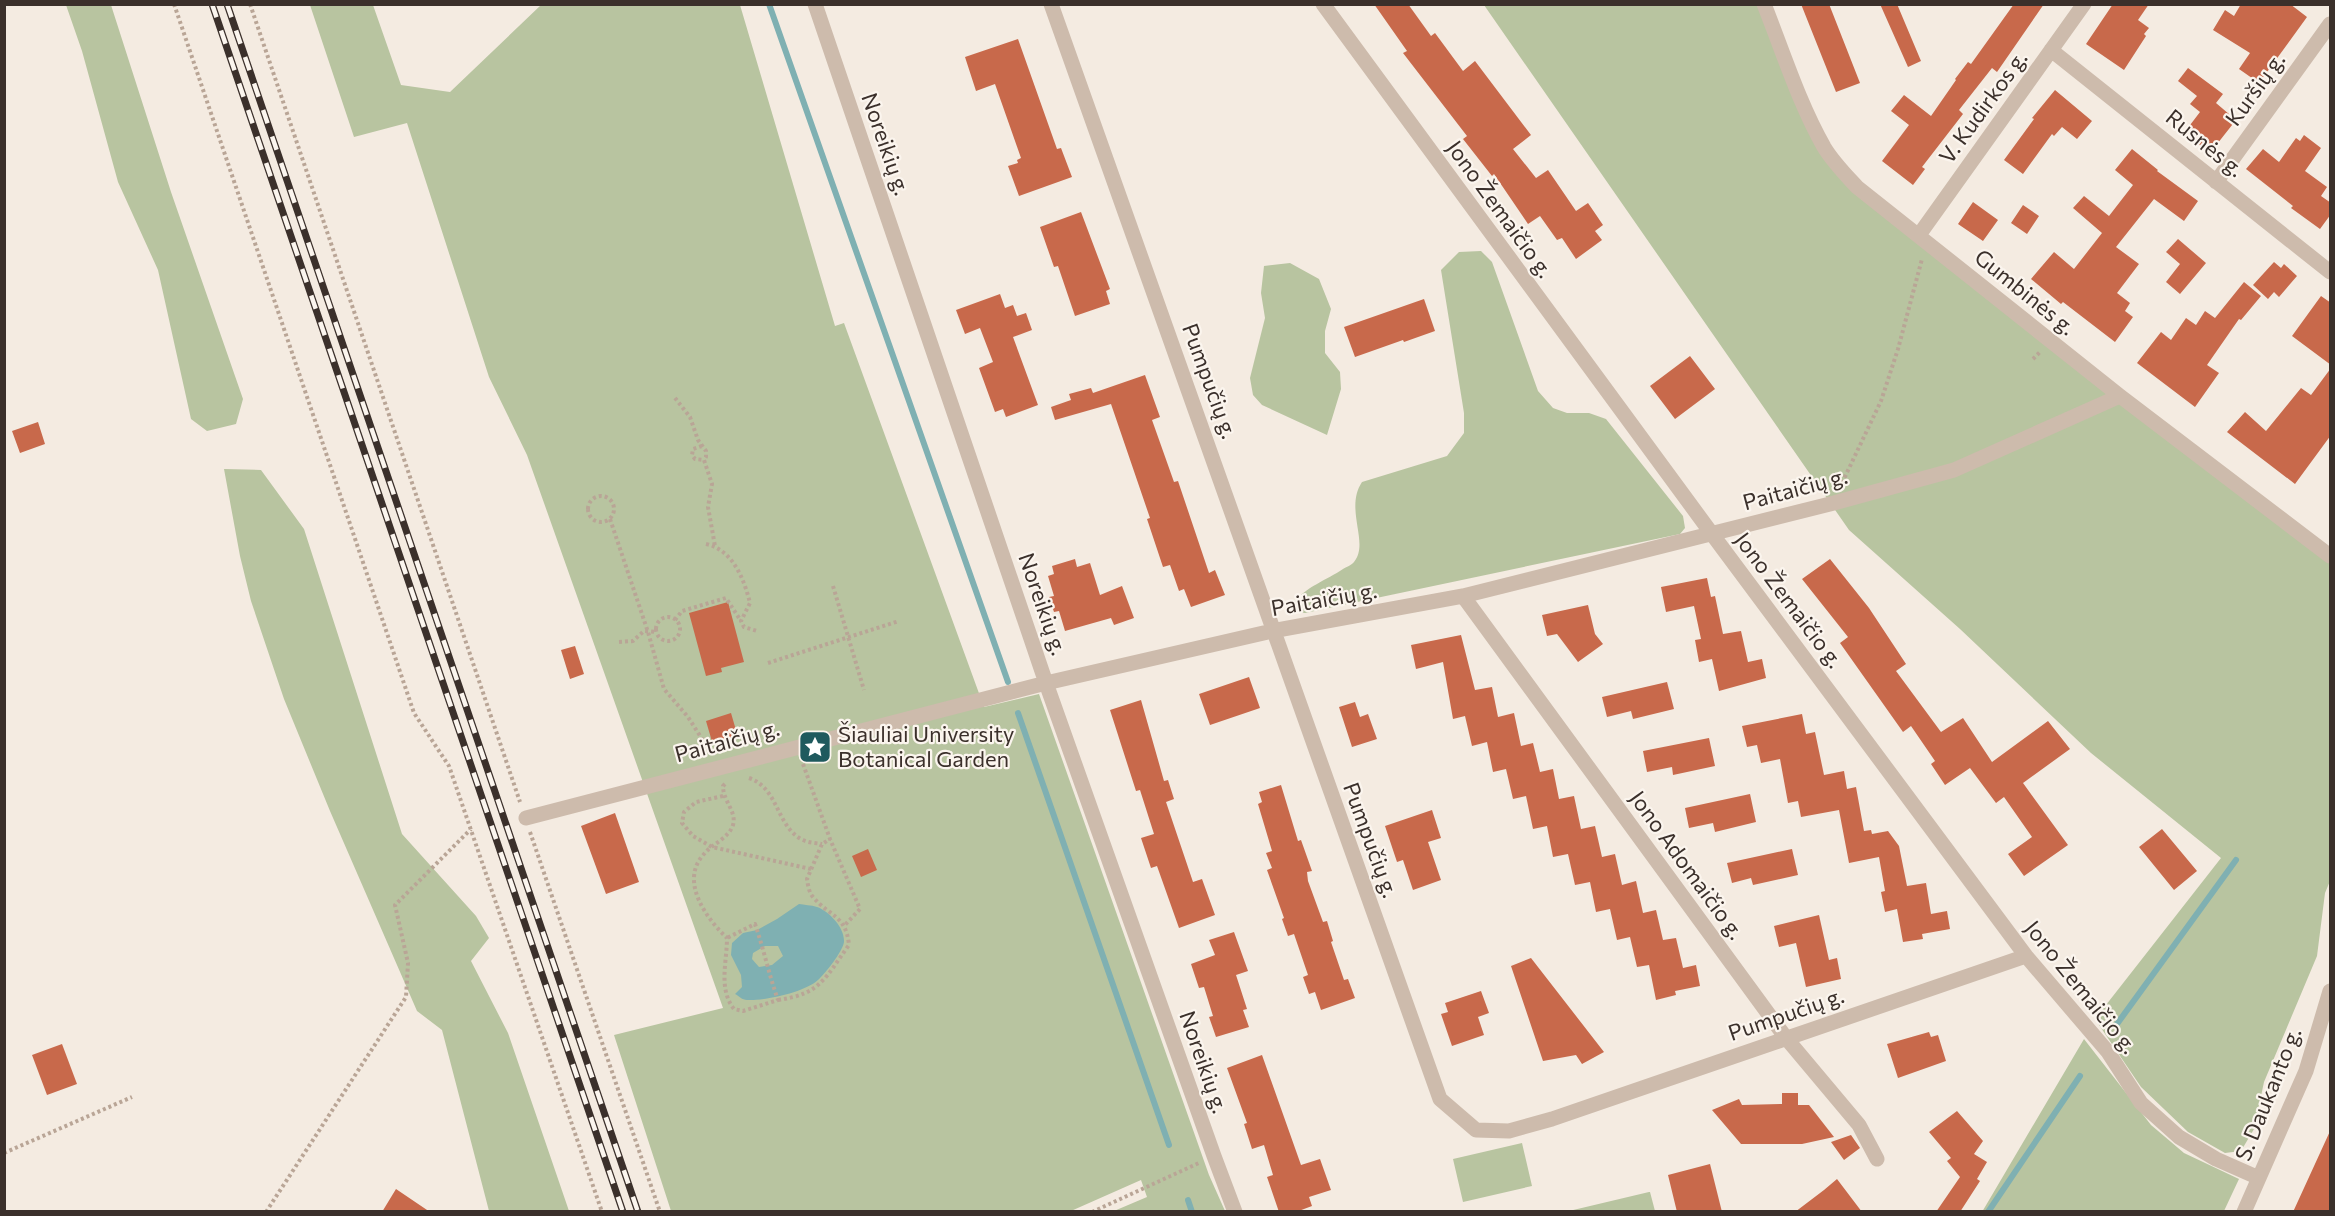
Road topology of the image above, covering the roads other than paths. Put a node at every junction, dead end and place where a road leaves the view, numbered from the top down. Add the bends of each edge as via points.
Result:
1 (1051, 4) edge
2 (1323, 4) edge
3 (1764, 4) edge
4 (2084, 4) edge
5 (819, 6) edge
6 (2331, 24) edge
7 (2051, 50) junction
8 (2216, 182) junction
9 (1918, 235) junction
10 (2331, 272) edge
11 (2120, 396) junction
12 (1712, 534) junction
13 (2331, 556) edge
14 (1463, 596) junction
15 (1272, 631) junction
16 (1046, 683) junction
17 (526, 818) road end
18 (2026, 956) junction
19 (2331, 992) edge
20 (1786, 1038) junction
21 (1877, 1159) dead end
22 (2259, 1178) junction
23 (1235, 1212) edge
24 (2244, 1212) edge

1 - 15 street, Pumpučių g.
2 - 12 street, Jono Žemaičio g.
3 - 9 street, Gumbinės g. via 1825,148 1857,187
4 - 7 street, V. Kudirkos g.
5 - 16 street, Noreikių g.
6 - 8 street, Kuršių g.
7 - 8 street, Rusnės g.
7 - 9 street, V. Kudirkos g.
8 - 10 street, Rusnės g.
9 - 11 street, Gumbinės g.
11 - 12 street, Paitaičių g. via 1954,470
11 - 13 street, Gumbinės g.
12 - 14 street, Paitaičių g.
12 - 18 street, Jono Žemaičio g.
14 - 15 street, Paitaičių g.
14 - 20 street, Jono Adomaičio g.
15 - 16 street, Paitaičių g.
15 - 20 street, Pumpučių g. via 1440,1099 1476,1130 1509,1131 1552,1119
16 - 17 street, Paitaičių g.
16 - 23 street, Noreikių g.
18 - 20 street, Pumpučių g.
18 - 22 street, Jono Žemaičio g. via 2108,1052 2141,1103 2179,1137
19 - 22 street, S. Daukanto g. via 2306,1071
20 - 21 street, Jono Adomaičio g. via 1859,1125
22 - 24 street, S. Daukanto g.

